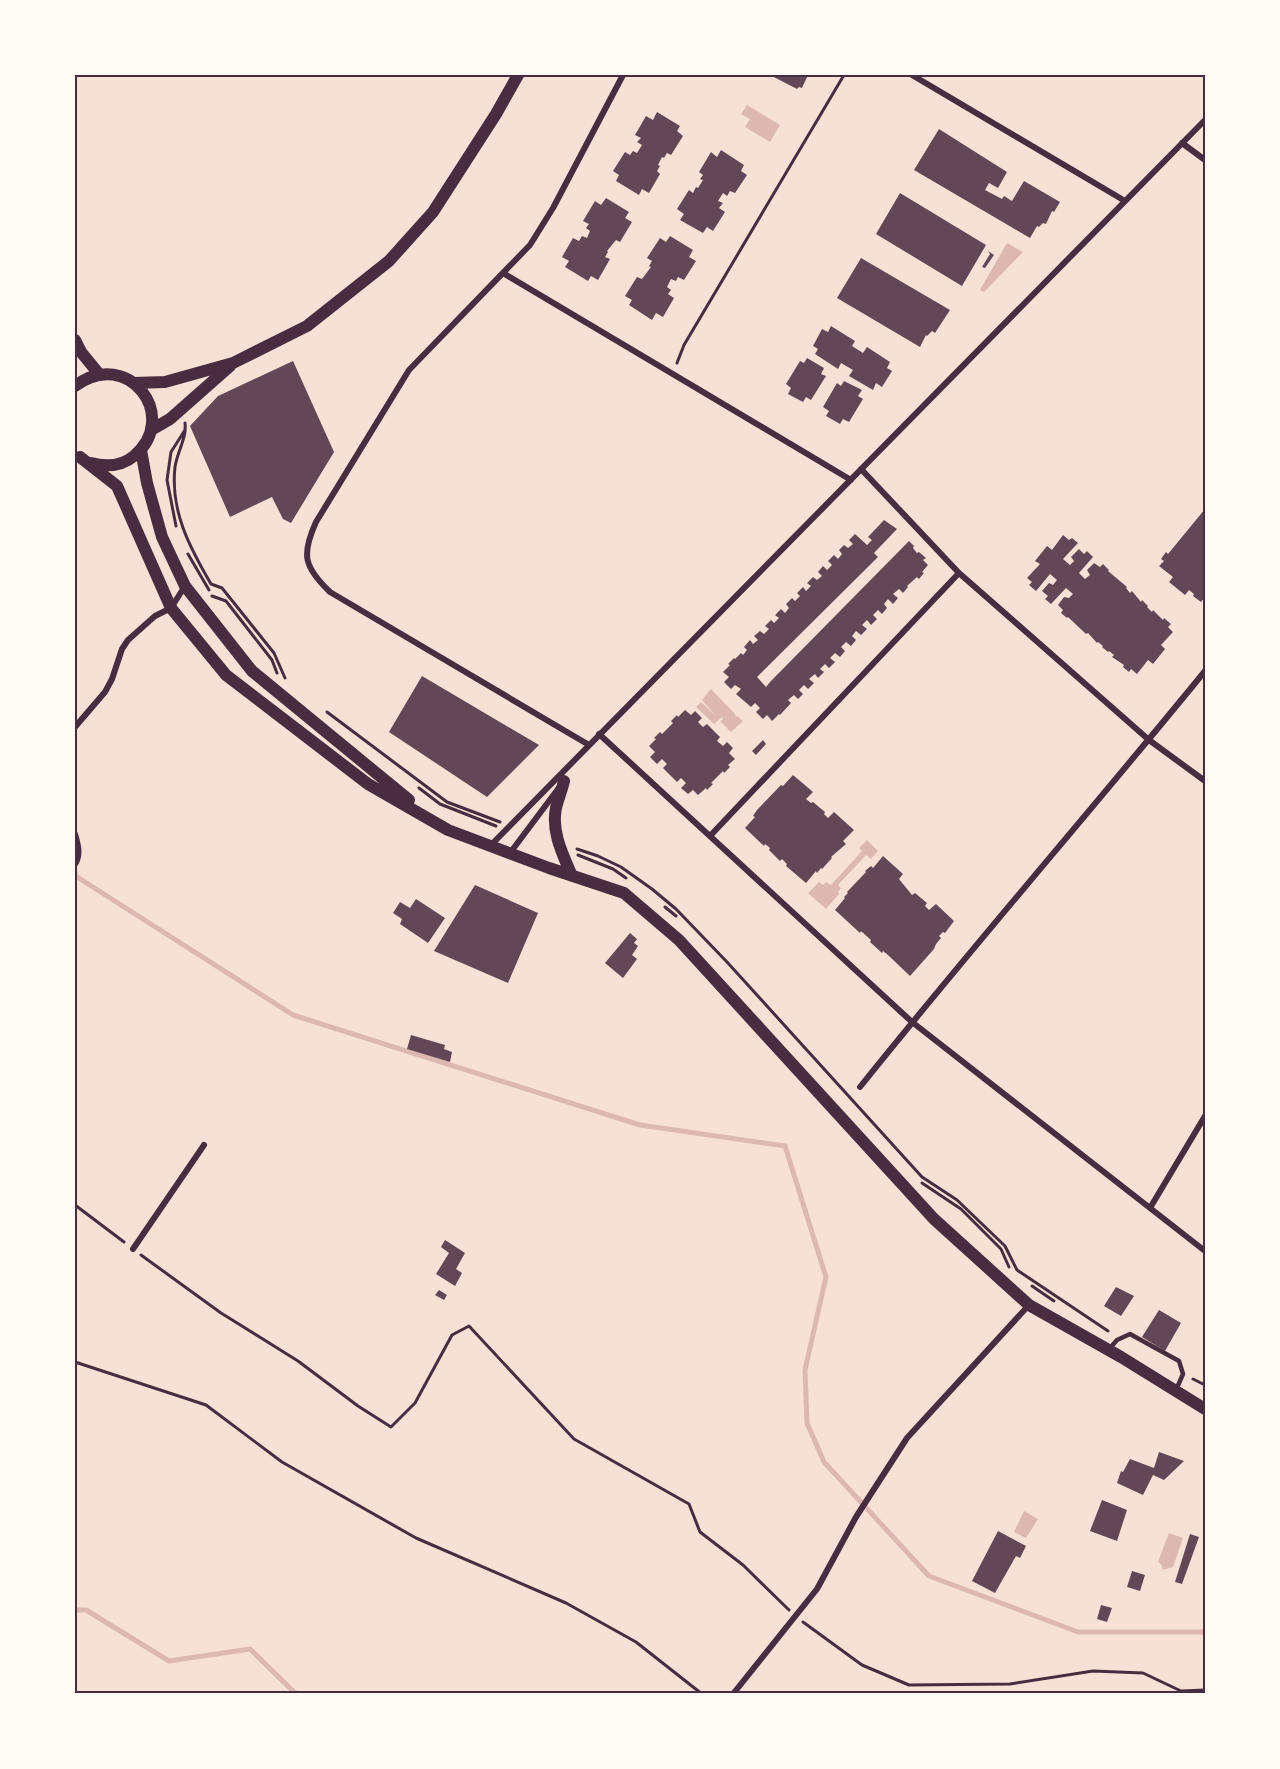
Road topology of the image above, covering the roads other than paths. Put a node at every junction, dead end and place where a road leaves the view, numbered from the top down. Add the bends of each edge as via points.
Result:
1 (518, 75) edge
2 (623, 75) edge
3 (912, 75) edge
4 (1205, 120) edge
5 (1182, 143) junction
6 (1205, 160) edge
7 (1125, 201) junction
8 (503, 273) junction
9 (75, 339) edge
10 (233, 363) junction
11 (99, 374) junction
12 (134, 383) junction
13 (75, 386) edge
14 (151, 430) junction
15 (141, 450) junction
16 (77, 455) edge
17 (861, 469) junction
18 (851, 480) junction
19 (959, 573) junction
20 (185, 586) junction
21 (171, 608) junction
22 (1205, 671) edge
23 (75, 727) edge
24 (599, 734) junction
25 (1149, 740) junction
26 (589, 745) junction
27 (571, 762) junction
28 (1205, 780) edge
29 (564, 781) junction
30 (435, 822) junction
31 (75, 834) edge
32 (710, 836) junction
33 (490, 846) junction
34 (510, 853) junction
35 (75, 864) edge
36 (572, 876) junction
37 (912, 1022) junction
38 (860, 1087) dead end
39 (1205, 1116) edge
40 (204, 1145) dead end
41 (1150, 1208) junction
42 (133, 1249) road end
43 (1205, 1251) edge
44 (1029, 1305) junction
45 (1108, 1350) junction
46 (1175, 1391) junction
47 (1203, 1404) edge
48 (733, 1694) edge

1 - 10 main road via 433,212 389,261 307,326
2 - 8 street via 553,208 530,245
3 - 7 street
4 - 5 street
5 - 6 street
5 - 7 street
7 - 17 street
8 - 18 street
8 - 26 street via 409,370 316,522 307,558 314,576 330,592
9 - 11 main road
10 - 12 main road via 165,382
10 - 14 main road via 176,414
11 - 12 main road via 123,377
11 - 13 main road
12 - 14 main road via 149,404
14 - 15 main road
15 - 16 main road via 130,459 105,466
15 - 20 main road via 162,537
16 - 21 main road via 117,486
17 - 18 street
17 - 19 street
18 - 24 street
19 - 25 street
19 - 32 street
20 - 21 street
20 - 30 main road via 252,671
21 - 23 street via 155,616 128,640 105,692
21 - 30 main road via 226,675 368,784
22 - 25 street
24 - 26 street
24 - 32 street
25 - 28 street
25 - 37 street
26 - 27 street
27 - 29 street
27 - 33 street
29 - 34 street
29 - 36 main road via 554,824
30 - 33 main road
31 - 35 street via 79,852
32 - 37 street
33 - 34 main road
34 - 36 main road
36 - 44 main road via 624,893 679,940 934,1219
37 - 38 street
37 - 41 street
39 - 41 street
40 - 42 street
41 - 43 street
44 - 45 main road
44 - 48 street via 907,1438 856,1517 817,1589
45 - 46 main road
45 - 46 lane via 1130,1334 1179,1361 1183,1374
46 - 47 main road

